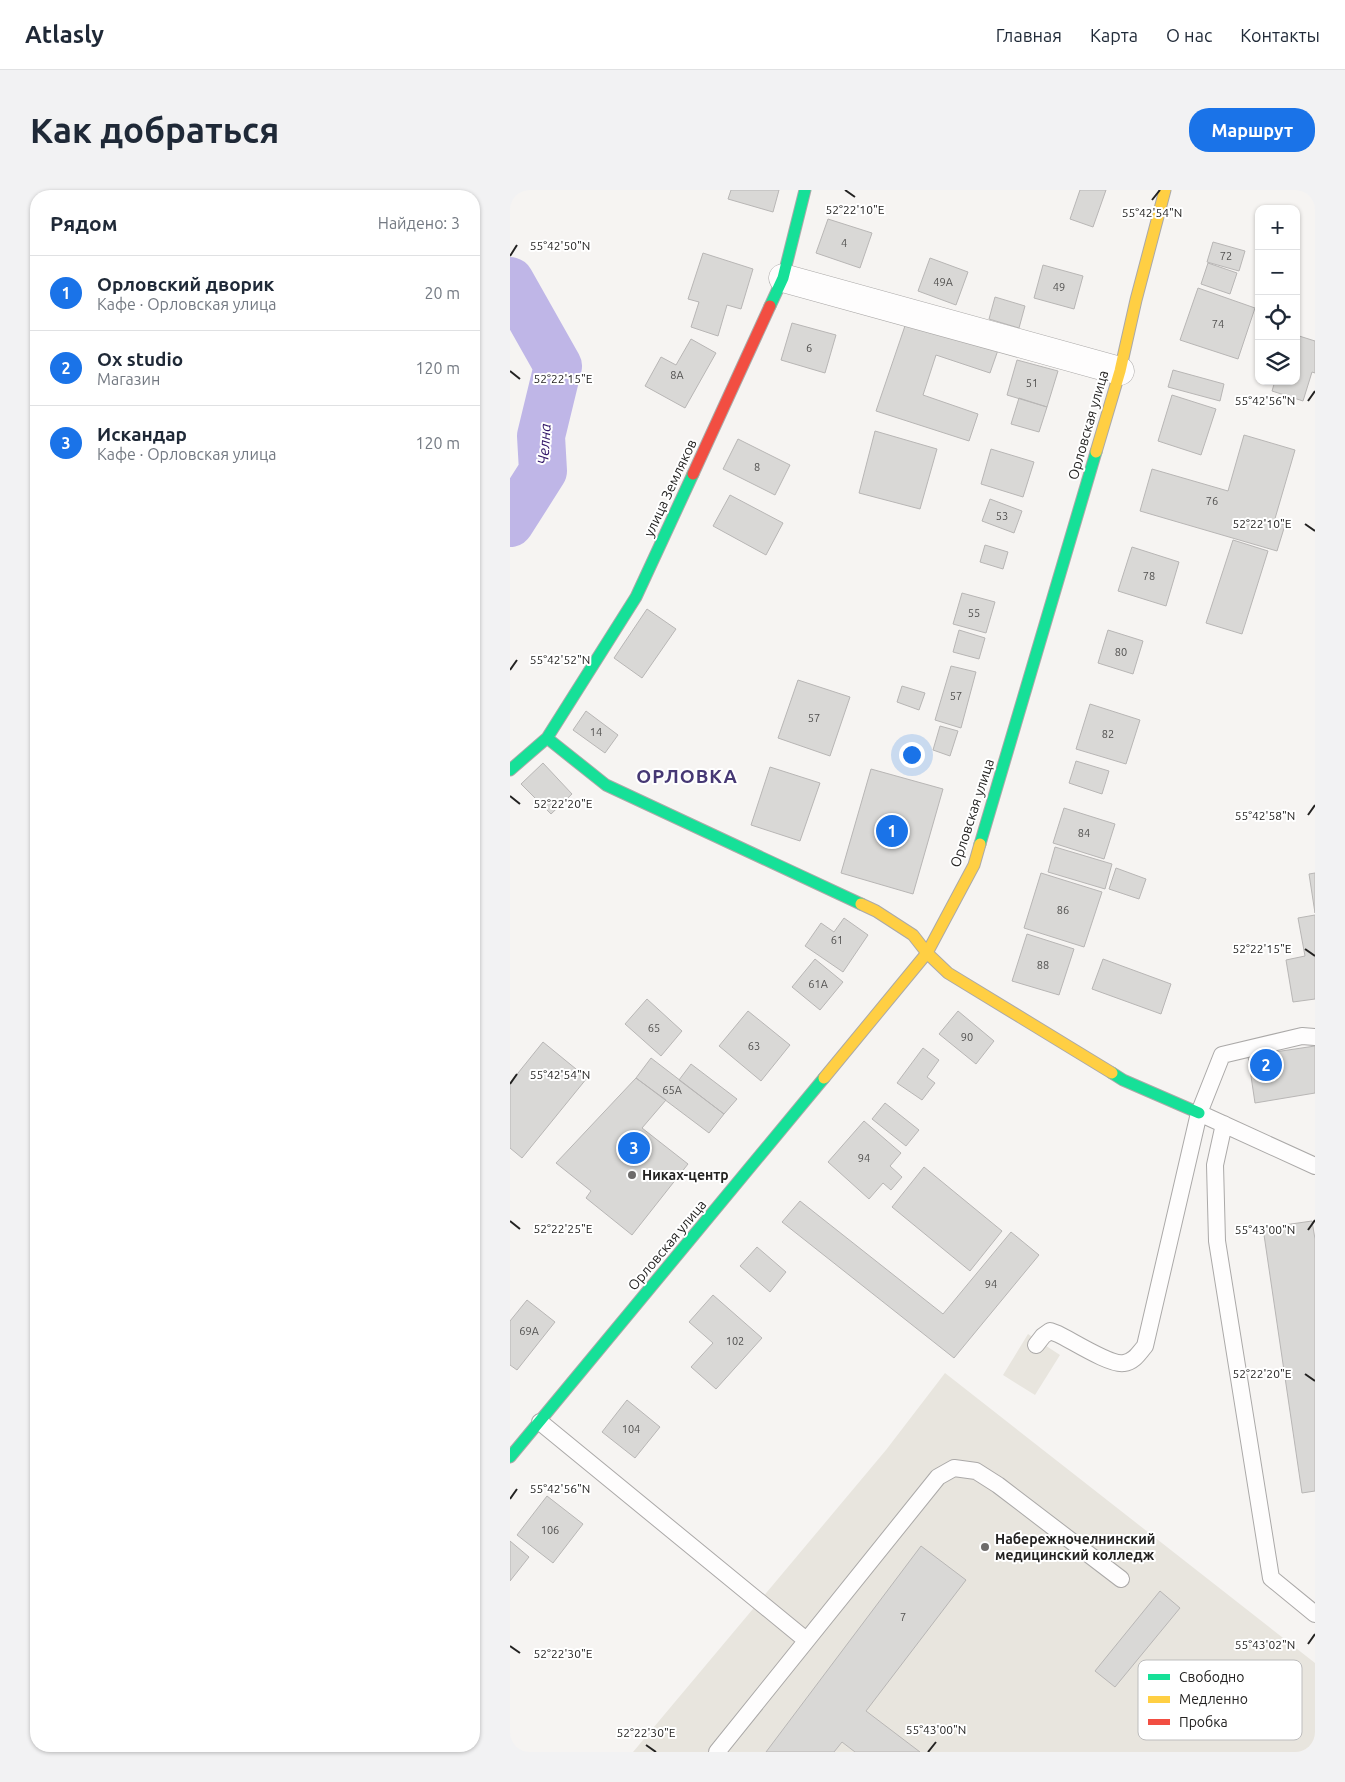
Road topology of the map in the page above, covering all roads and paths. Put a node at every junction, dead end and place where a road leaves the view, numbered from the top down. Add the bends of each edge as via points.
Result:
1 (805, 190) edge
2 (1165, 190) edge
3 (783, 278) junction
4 (1120, 371) junction
5 (547, 738) junction
6 (510, 770) edge
7 (927, 953) junction
8 (1315, 1037) edge
9 (1199, 1113) junction
10 (1224, 1124) junction
11 (1315, 1166) edge
12 (1036, 1345) dead end
13 (540, 1422) junction
14 (511, 1453) edge
15 (1121, 1579) dead end
16 (1315, 1614) edge
17 (806, 1640) junction
18 (725, 1749) edge

1 - 3 street, улица Земляков
2 - 4 street, Орловская улица
3 - 4 street
3 - 5 street, улица Земляков via 636,597
4 - 7 street, Орловская улица via 974,865
5 - 6 street, улица Земляков
5 - 7 street via 606,785 876,911 913,935
7 - 9 street via 948,973 1123,1080
7 - 13 street, Орловская улица
8 - 9 lane via 1302,1036 1222,1055
9 - 10 lane
9 - 12 lane via 1145,1346 1135,1358 1123,1364 1111,1362 1050,1331
10 - 11 lane
10 - 16 lane via 1215,1165 1217,1241 1271,1578
13 - 14 street, Орловская улица
13 - 17 lane
15 - 17 lane via 998,1485 976,1471 954,1468 938,1477
17 - 18 lane

